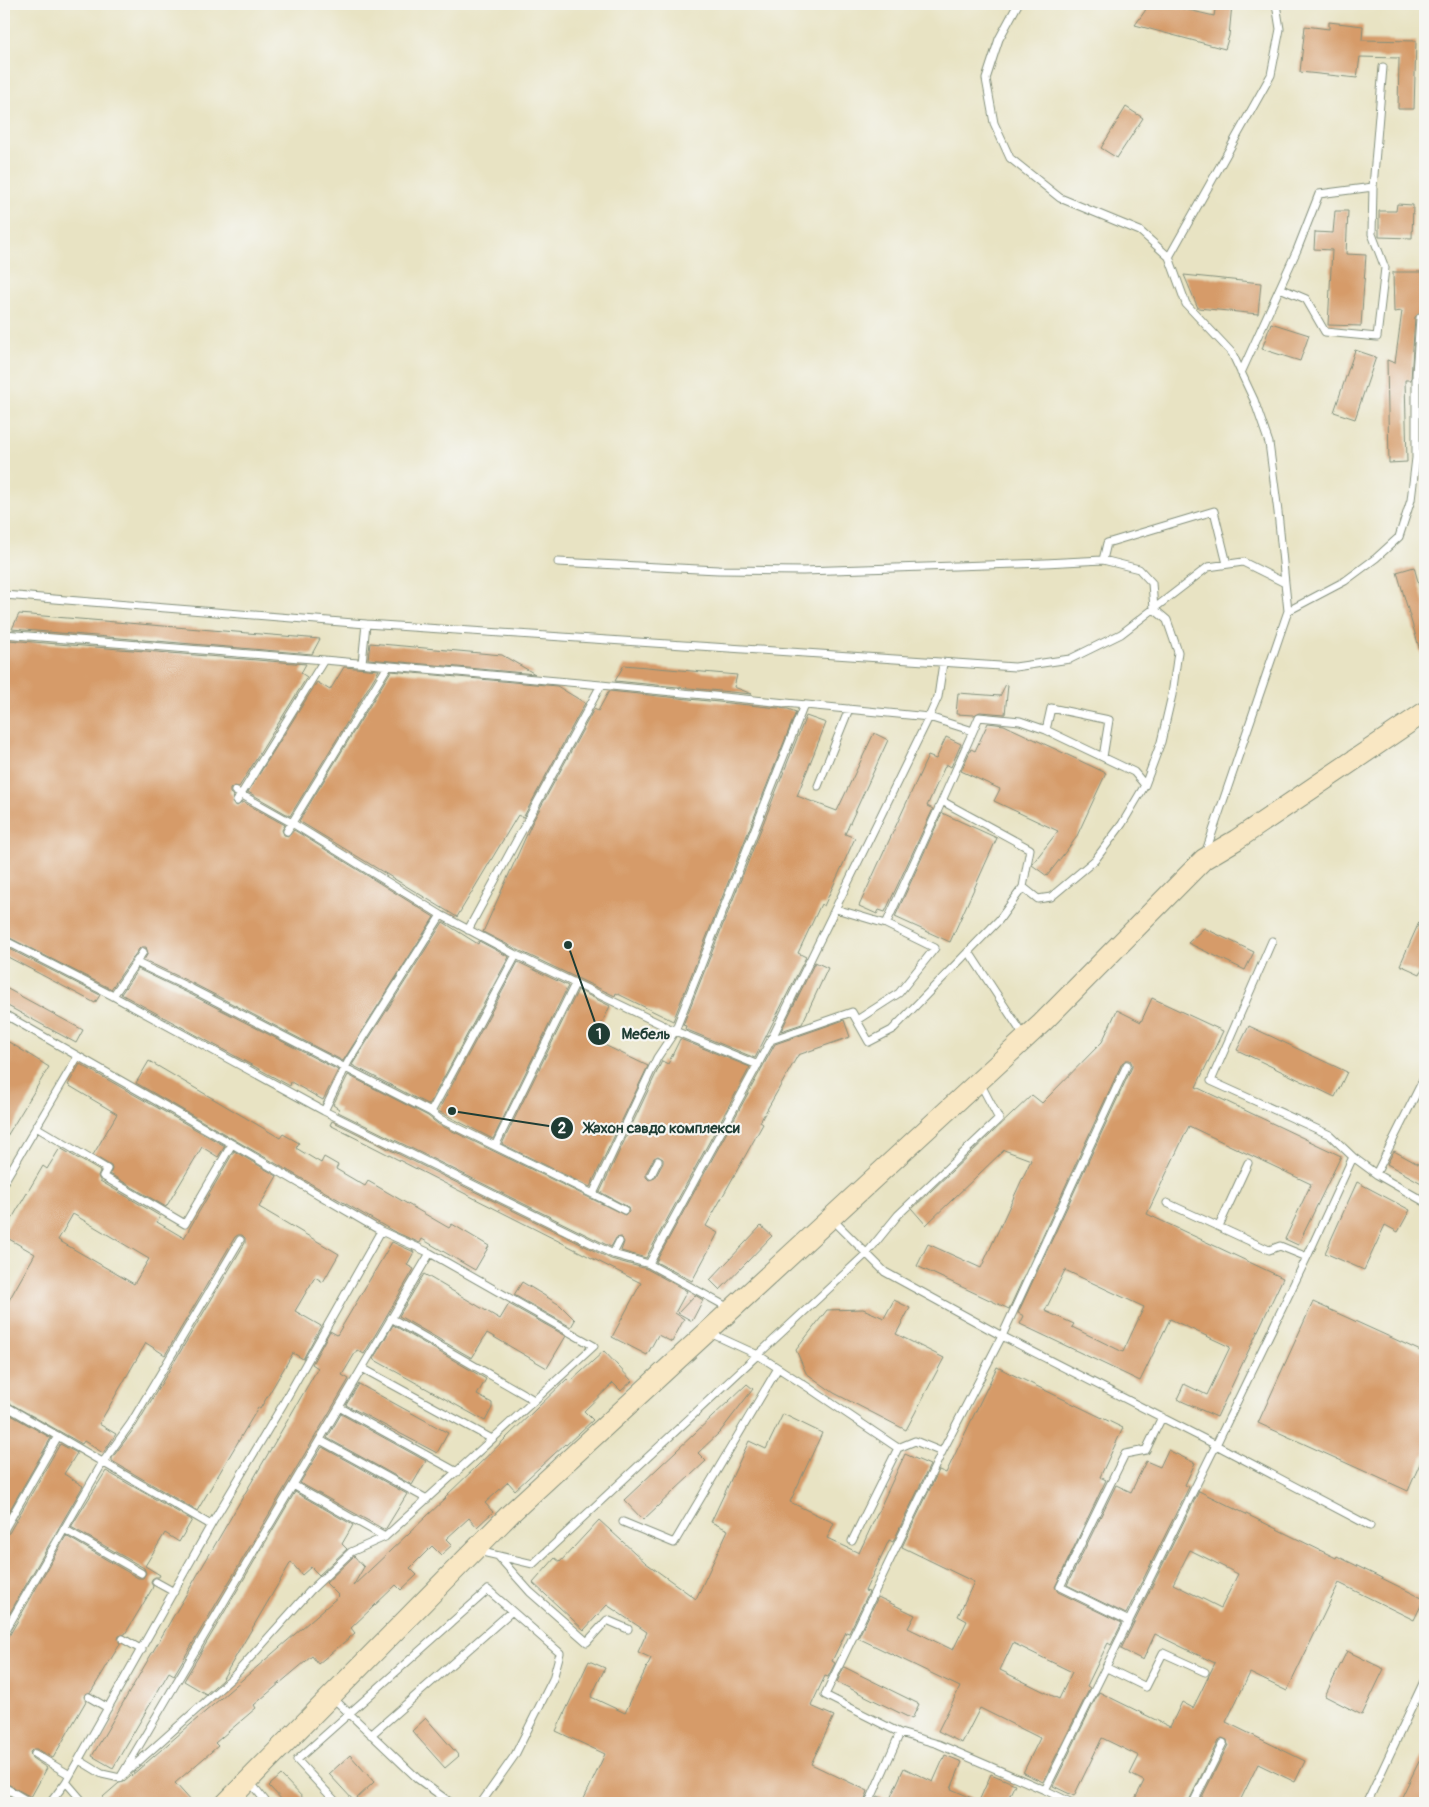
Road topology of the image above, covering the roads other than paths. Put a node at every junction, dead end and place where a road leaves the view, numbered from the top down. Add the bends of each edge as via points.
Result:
1 (1018, 4) edge
2 (1276, 4) edge
3 (1383, 67) dead end
4 (1373, 186) junction
5 (1169, 257) junction
6 (1280, 288) junction
7 (1420, 318) dead end
8 (1241, 373) junction
9 (1103, 560) junction
10 (558, 562) dead end
11 (1227, 564) junction
12 (1285, 583) junction
13 (4, 594) edge
14 (1154, 608) junction
15 (1288, 611) junction
16 (366, 624) junction
17 (4, 634) edge
18 (324, 660) junction
19 (362, 663) junction
20 (943, 663) junction
21 (388, 666) junction
22 (601, 685) junction
23 (804, 705) junction
24 (849, 709) junction
25 (1425, 712) edge
26 (929, 717) junction
27 (1046, 730) junction
28 (973, 731) junction
29 (1103, 757) junction
30 (1145, 785) junction
31 (818, 786) dead end
32 (942, 801) junction
33 (292, 823) junction
34 (287, 831) dead end
35 (1204, 859) junction
36 (1023, 887) junction
37 (836, 909) junction
38 (441, 914) junction
39 (886, 924) junction
40 (468, 930) junction
41 (4, 940) edge
42 (1272, 941) dead end
43 (144, 952) dead end
44 (969, 952) junction
45 (516, 955) junction
46 (137, 963) junction
47 (575, 984) junction
48 (113, 996) junction
49 (4, 1014) edge
50 (858, 1020) junction
51 (675, 1031) junction
52 (1026, 1038) junction
53 (771, 1040) junction
54 (712, 1046) junction
55 (708, 1054) dead end
56 (78, 1056) junction
57 (758, 1064) junction
58 (1128, 1065) dead end
59 (346, 1067) junction
60 (1425, 1076) edge
61 (979, 1082) junction
62 (324, 1110) junction
63 (431, 1112) junction
64 (36, 1127) junction
65 (232, 1144) junction
66 (495, 1146) junction
67 (1353, 1157) junction
68 (658, 1161) dead end
69 (1248, 1163) dead end
70 (1376, 1174) junction
71 (651, 1175) dead end
72 (4, 1182) edge
73 (593, 1194) junction
74 (1425, 1202) edge
75 (1167, 1203) dead end
76 (624, 1210) dead end
77 (831, 1218) junction
78 (1219, 1226) junction
79 (382, 1231) junction
80 (240, 1240) dead end
81 (619, 1242) dead end
82 (430, 1253) junction
83 (867, 1253) junction
84 (614, 1254) junction
85 (1308, 1257) junction
86 (649, 1264) junction
87 (732, 1309) junction
88 (391, 1318) junction
89 (707, 1332) junction
90 (1002, 1336) junction
91 (758, 1355) junction
92 (362, 1368) junction
93 (778, 1368) junction
94 (534, 1400) junction
95 (4, 1406) edge
96 (339, 1407) junction
97 (1162, 1417) junction
98 (58, 1436) junction
99 (320, 1440) junction
100 (492, 1440) junction
101 (1216, 1445) junction
102 (898, 1448) junction
103 (942, 1452) junction
104 (103, 1462) junction
105 (457, 1472) junction
106 (293, 1485) junction
107 (427, 1499) junction
108 (623, 1522) dead end
109 (211, 1525) junction
110 (1370, 1526) dead end
111 (64, 1529) junction
112 (4, 1530) edge
113 (385, 1538) junction
114 (852, 1541) dead end
115 (475, 1550) junction
116 (498, 1555) junction
117 (141, 1573) dead end
118 (156, 1582) dead end
119 (174, 1592) junction
120 (512, 1610) junction
121 (1129, 1621) junction
122 (628, 1628) dead end
123 (4, 1633) edge
124 (123, 1639) dead end
125 (142, 1650) junction
126 (1107, 1668) junction
127 (1205, 1672) dead end
128 (1425, 1679) edge
129 (89, 1697) dead end
130 (331, 1697) junction
131 (108, 1708) junction
132 (348, 1713) junction
133 (900, 1733) junction
134 (371, 1734) junction
135 (1223, 1743) dead end
136 (35, 1754) dead end
137 (79, 1760) junction
138 (70, 1774) junction
139 (120, 1778) junction
140 (249, 1780) junction
141 (66, 1782) junction
142 (4, 1787) edge
143 (1045, 1790) junction
144 (31, 1803) edge
145 (50, 1803) edge
146 (84, 1803) edge
147 (226, 1803) edge
148 (267, 1803) edge
149 (337, 1803) edge
150 (451, 1803) edge
151 (481, 1803) edge
152 (869, 1803) edge
153 (1072, 1803) edge
154 (1193, 1803) edge
155 (1367, 1803) edge

1 - 5 lane via 999,39 986,79 994,123 1010,158 1060,198 1140,230
2 - 5 lane via 1280,29 1270,75
3 - 4 lane
4 - 6 lane via 1319,194
4 - 6 lane via 1372,234 1385,268 1378,337 1325,332 1306,300
5 - 8 lane via 1186,304 1232,353
6 - 8 lane
7 - 15 lane via 1416,458 1411,500 1400,537 1345,581
8 - 12 lane via 1269,443
9 - 10 lane via 803,571
9 - 11 lane via 1107,543 1214,511
9 - 14 lane via 1139,569 1152,583
11 - 12 lane via 1243,562
11 - 14 lane via 1208,567
12 - 15 lane
13 - 16 lane
14 - 20 lane via 1121,634 1070,659 1015,667
14 - 30 lane via 1167,620 1178,652 1161,742
15 - 35 lane
16 - 19 lane
16 - 20 lane
17 - 18 lane
18 - 19 lane
18 - 33 lane via 238,795
19 - 21 lane
20 - 26 lane via 938,697
21 - 22 lane
21 - 33 lane
22 - 23 lane
22 - 40 lane
23 - 24 lane
23 - 51 lane
24 - 26 lane
24 - 31 lane
25 - 35 main road
26 - 28 lane
26 - 37 lane
27 - 28 lane via 1020,721 979,717
27 - 29 lane
27 - 29 lane via 1052,708 1109,720
28 - 32 lane
29 - 30 lane via 1134,772
30 - 36 lane via 1096,860 1051,897 1038,899
32 - 36 lane via 1030,848
32 - 39 lane
33 - 34 lane
33 - 38 lane
35 - 52 main road
36 - 44 lane via 999,920
37 - 39 lane
37 - 53 lane
38 - 40 lane
38 - 59 lane
39 - 50 lane via 934,948 899,993
40 - 45 lane
41 - 48 lane
42 - 67 lane via 1211,1081 1330,1135
43 - 46 lane
44 - 50 lane via 892,1030 869,1042
44 - 52 lane
45 - 47 lane
45 - 63 lane
46 - 48 lane
46 - 59 lane via 194,986
47 - 51 lane
47 - 66 lane
48 - 62 lane
49 - 56 lane
50 - 53 lane via 852,1012
51 - 54 lane
51 - 73 lane via 657,1058
52 - 61 main road
53 - 57 lane
54 - 55 lane
54 - 57 lane
56 - 64 lane
56 - 65 lane
57 - 86 lane
58 - 90 lane
59 - 62 lane
59 - 63 lane
60 - 70 lane
61 - 77 main road
61 - 83 lane via 999,1119 898,1215
62 - 84 lane
63 - 66 lane
64 - 65 lane via 107,1169 103,1176 185,1224
64 - 72 lane
65 - 79 lane
66 - 73 lane
67 - 70 lane
67 - 85 lane
68 - 71 lane
69 - 78 lane
70 - 74 lane
73 - 76 lane
75 - 78 lane
77 - 83 lane
77 - 87 main road
78 - 85 lane via 1269,1250 1280,1246
79 - 82 lane
79 - 109 lane
80 - 104 lane via 131,1423
81 - 84 lane
82 - 88 lane
82 - 94 lane via 594,1346
83 - 90 lane via 884,1272
83 - 91 lane
84 - 86 lane
85 - 101 lane
86 - 87 lane
87 - 89 main road
88 - 92 lane
88 - 94 lane
89 - 91 lane
89 - 115 main road
90 - 97 lane
90 - 103 lane
91 - 93 lane
91 - 116 lane via 534,1564
92 - 96 lane
92 - 100 lane
93 - 102 lane
93 - 108 lane via 674,1543
94 - 100 lane
95 - 98 lane
96 - 99 lane
96 - 105 lane
97 - 101 lane
97 - 121 lane via 1146,1450 1125,1454 1060,1587
98 - 104 lane
98 - 112 lane via 17,1502
99 - 106 lane
99 - 107 lane
100 - 105 lane
101 - 110 lane
101 - 121 lane
102 - 103 lane via 916,1441
102 - 114 lane
103 - 133 lane via 824,1695
104 - 109 lane
104 - 111 lane
105 - 107 lane
106 - 113 lane
106 - 139 lane
107 - 113 lane
109 - 119 lane
111 - 117 lane
111 - 123 lane via 35,1587
113 - 139 lane via 351,1552 311,1590 232,1678
115 - 116 lane
115 - 130 main road
116 - 122 lane via 530,1592 587,1642 607,1620
118 - 119 lane
119 - 125 lane
120 - 132 lane via 488,1590
120 - 134 lane
120 - 151 lane via 560,1653 553,1679 516,1754
121 - 126 lane
124 - 125 lane
125 - 131 lane
126 - 127 lane via 1146,1687 1163,1653
126 - 143 lane
128 - 155 lane
129 - 131 lane
130 - 132 lane
130 - 140 main road
131 - 137 lane
132 - 134 lane
132 - 149 lane via 297,1760
133 - 143 lane via 938,1744
133 - 152 lane
134 - 150 lane via 418,1779
135 - 154 lane
136 - 138 lane
137 - 138 lane
137 - 139 lane via 102,1774
138 - 141 lane
140 - 147 main road
140 - 148 lane
141 - 145 lane
141 - 146 lane
142 - 144 lane
143 - 153 lane

